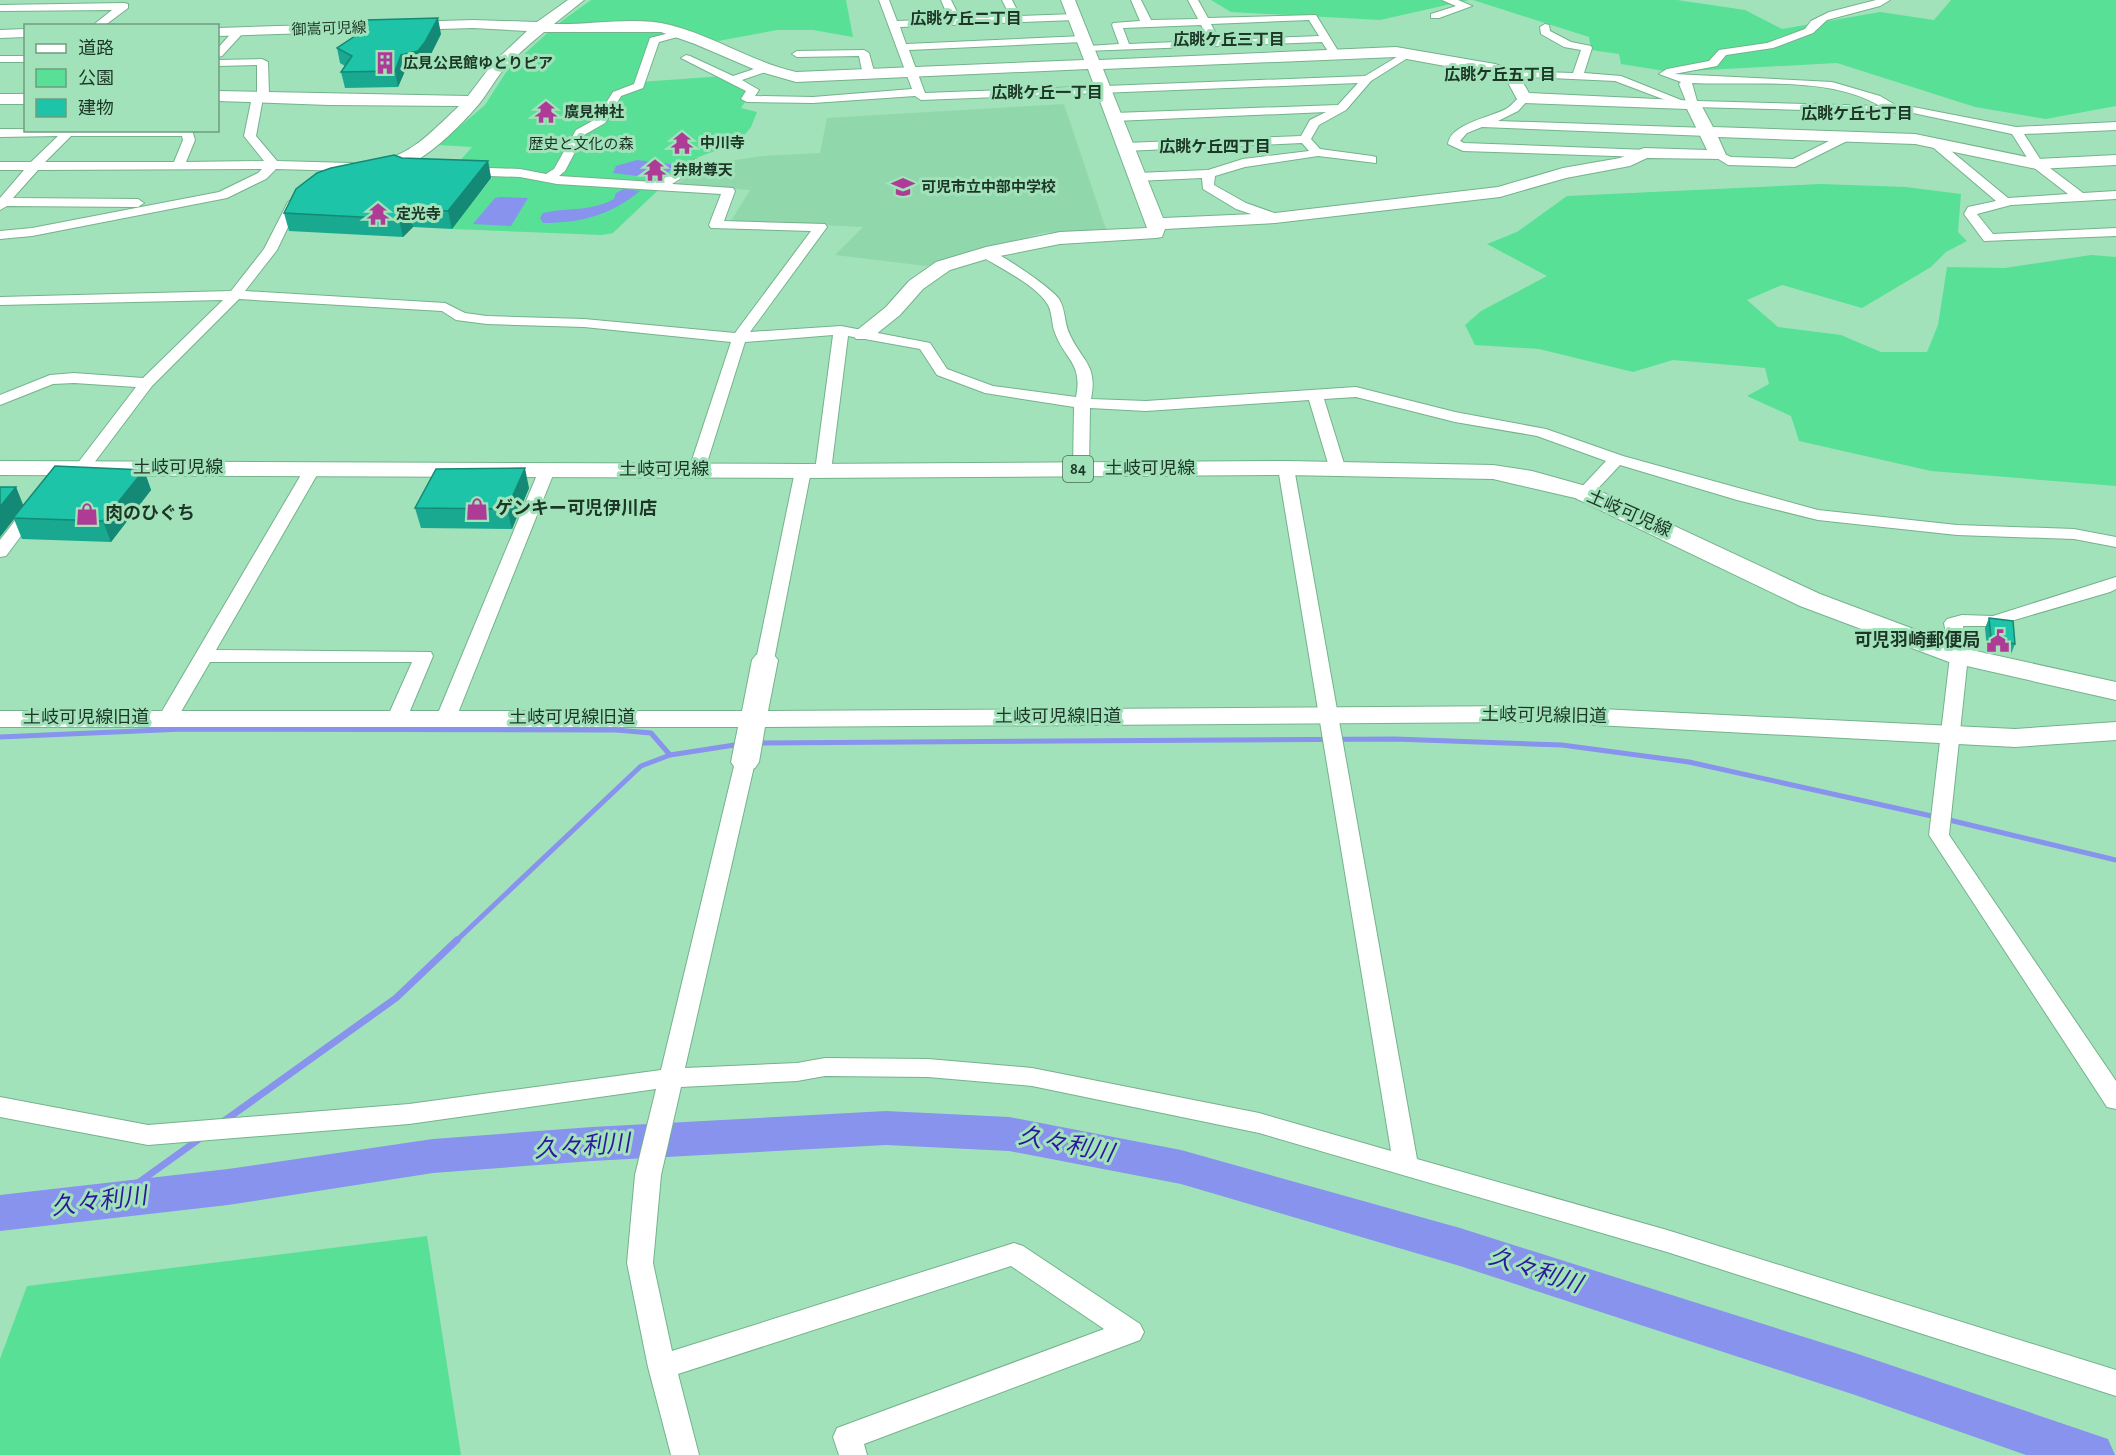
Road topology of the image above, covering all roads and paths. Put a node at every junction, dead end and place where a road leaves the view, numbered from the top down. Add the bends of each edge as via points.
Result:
1 (67, 0) edge
2 (577, 0) edge
3 (884, 0) edge
4 (946, 0) edge
5 (1006, 0) edge
6 (1068, 0) edge
7 (1136, 0) edge
8 (1193, 0) edge
9 (1447, 0) edge
10 (1885, 0) edge
11 (127, 3) edge
12 (58, 7) junction
13 (0, 8) edge
14 (1435, 16) dead end
15 (1075, 17) junction
16 (1016, 19) junction
17 (956, 22) junction
18 (1204, 22) junction
19 (100, 24) edge
20 (894, 24) junction
21 (1147, 24) junction
22 (540, 27) junction
23 (1545, 27) dead end
24 (239, 31) junction
25 (219, 32) edge
26 (24, 33) edge
27 (681, 33) junction
28 (0, 34) edge
29 (1326, 39) junction
30 (1217, 44) junction
31 (904, 47) junction
32 (1125, 47) junction
33 (1088, 51) junction
34 (219, 53) edge
35 (797, 54) dead end
36 (1335, 54) junction
37 (1409, 54) junction
38 (686, 58) dead end
39 (24, 59) edge
40 (2, 61) edge
41 (219, 63) edge
42 (764, 69) junction
43 (913, 72) junction
44 (1511, 74) junction
45 (869, 75) junction
46 (1577, 77) junction
47 (1367, 79) junction
48 (1690, 79) junction
49 (732, 80) junction
50 (1103, 90) junction
51 (920, 92) junction
52 (219, 96) edge
53 (258, 97) junction
54 (24, 98) edge
55 (1524, 98) junction
56 (0, 99) edge
57 (473, 101) junction
58 (1687, 103) junction
59 (1342, 108) junction
60 (1894, 109) junction
61 (1114, 117) junction
62 (1479, 124) junction
63 (2116, 126) edge
64 (2016, 131) junction
65 (69, 132) edge
66 (1708, 132) junction
67 (0, 133) edge
68 (1845, 137) junction
69 (1305, 139) junction
70 (1935, 144) junction
71 (1125, 147) junction
72 (1316, 152) junction
73 (1644, 153) junction
74 (1719, 154) junction
75 (1372, 160) dead end
76 (2116, 160) edge
77 (696, 164) dead end
78 (2037, 164) junction
79 (178, 165) junction
80 (273, 165) junction
81 (395, 165) junction
82 (0, 166) edge
83 (34, 166) junction
84 (414, 169) edge
85 (447, 171) edge
86 (356, 172) junction
87 (1209, 174) junction
88 (550, 177) junction
89 (1137, 177) junction
90 (657, 185) junction
91 (305, 192) joint
92 (2116, 195) edge
93 (2080, 197) junction
94 (2005, 202) junction
95 (1, 203) edge
96 (145, 211) junction
97 (1275, 218) junction
98 (1156, 224) junction
99 (2116, 232) edge
100 (0, 235) edge
101 (986, 253) junction
102 (235, 295) junction
103 (0, 301) edge
104 (841, 330) junction
105 (863, 335) junction
106 (739, 338) junction
107 (147, 383) junction
108 (1316, 396) junction
109 (0, 400) edge
110 (1082, 403) junction
111 (1617, 459) junction
112 (0, 468) edge
113 (313, 468) junction
114 (1287, 468) junction
115 (697, 469) junction
116 (1081, 469) junction
117 (547, 470) junction
118 (1338, 470) junction
119 (813, 471) junction
120 (60, 480) junction
121 (1584, 493) junction
122 (2116, 542) edge
123 (0, 552) edge
124 (2116, 582) edge
125 (204, 656) junction
126 (1959, 656) junction
127 (765, 660) joint
128 (2116, 691) edge
129 (168, 718) junction
130 (397, 718) junction
131 (446, 718) junction
132 (0, 719) edge
133 (752, 725) junction
134 (1332, 731) junction
135 (2116, 731) edge
136 (1948, 735) junction
137 (745, 762) joint
138 (667, 1085) junction
139 (2116, 1100) edge
140 (0, 1107) edge
141 (1406, 1165) junction
142 (662, 1367) junction
143 (2116, 1383) edge
144 (686, 1455) edge
145 (853, 1455) edge

1 - 12 street
2 - 22 street
3 - 20 street
4 - 17 street
5 - 16 street
6 - 15 street
7 - 21 street
8 - 18 street
9 - 14 street via 1467,6
10 - 48 street via 1872,7 1821,17 1809,31 1769,46 1723,52 1713,64 1665,73
11 - 12 street
11 - 19 street
12 - 13 street
15 - 16 street
15 - 33 street
16 - 17 street
17 - 20 street
18 - 21 street
18 - 29 street via 1312,17
18 - 30 street
20 - 31 street
21 - 32 street via 1117,25
22 - 24 street, 御嵩可児線 via 473,24
22 - 27 street, 御嵩可児線 via 651,27
22 - 57 street via 498,66
23 - 46 street via 1545,32 1568,45 1587,48
24 - 25 street, 御嵩可児線
24 - 34 street
26 - 28 street
27 - 42 street, 御嵩可児線
27 - 88 street via 654,40 639,86 617,94 601,121 580,133 559,171
29 - 30 street
29 - 36 street
30 - 32 street
31 - 33 street
31 - 43 street
32 - 33 street
33 - 36 street, 御嵩可児線
33 - 43 street, 御嵩可児線
33 - 50 street
35 - 45 street via 864,53
36 - 37 street, 御嵩可児線
37 - 44 street, 御嵩可児線
37 - 47 street
38 - 49 street
39 - 40 street
41 - 53 street via 262,62 263,93
42 - 45 street, 御嵩可児線 via 796,77
42 - 49 street
43 - 45 street, 御嵩可児線
43 - 51 street
44 - 46 street
44 - 55 street
46 - 58 street via 1622,79
47 - 50 street
47 - 59 street
48 - 58 street via 1685,84
48 - 60 street via 1824,83 1863,94
49 - 51 street via 753,90 747,99 813,100
50 - 51 street via 921,97
50 - 61 street
52 - 53 street
53 - 57 street
53 - 80 street via 250,136
54 - 56 street
55 - 58 street
55 - 62 street via 1512,110
57 - 81 street via 421,151
58 - 60 street
58 - 66 street
59 - 61 street
59 - 69 street via 1314,123
60 - 64 street
61 - 71 street
62 - 66 street
62 - 73 street via 1463,130 1454,144
63 - 64 street
64 - 78 street
65 - 67 street
65 - 79 street via 187,132 189,140
65 - 83 street
66 - 68 street
66 - 74 street
68 - 70 street via 1915,139
68 - 74 street via 1795,163 1728,161
69 - 71 street
69 - 72 street
70 - 78 street
70 - 94 street
71 - 89 street
72 - 75 street
72 - 87 street via 1243,163
73 - 74 street
73 - 97 street via 1624,162 1563,173 1500,192
76 - 78 street
77 - 90 street
78 - 93 street
79 - 80 street
79 - 83 street
80 - 86 street via 351,166
80 - 96 street via 262,176 223,195
81 - 84 street
81 - 86 street
82 - 83 street
83 - 95 street
85 - 88 street
86 - 91 street
87 - 89 street
87 - 97 street via 1207,186 1241,206
88 - 90 street
89 - 98 street
90 - 106 street via 729,191 716,225 820,227
91 - 102 street via 270,250
92 - 93 street
93 - 94 street
94 - 99 street via 1970,214 1989,238
95 - 96 street via 137,202
96 - 100 street
97 - 98 street
98 - 101 street via 1156,233 1060,238
101 - 105 street via 943,266 916,285 893,311
101 - 110 street via 1052,299 1062,334 1081,362 1086,385
102 - 103 street
102 - 106 street via 445,307 461,317 487,320 584,323
102 - 107 street
104 - 105 street
104 - 106 street
104 - 119 street
105 - 110 street via 925,346 942,372 990,390
106 - 115 street
107 - 109 street via 50,380
107 - 120 street
108 - 110 street via 1146,406
108 - 111 street via 1356,392 1455,417 1540,432
108 - 118 street
110 - 116 street
111 - 121 street
111 - 122 street via 1818,514 1957,530 2074,534
112 - 120 main road, 土岐可児線 / 84
113 - 117 main road, 土岐可児線 / 84
113 - 120 main road, 土岐可児線 / 84
113 - 125 street
114 - 116 main road, 土岐可児線 / 84
114 - 118 main road, 土岐可児線 / 84
114 - 134 street
115 - 117 main road, 土岐可児線 / 84
115 - 119 main road, 土岐可児線 / 84
116 - 119 main road, 土岐可児線 / 84
117 - 131 street
118 - 121 main road, 土岐可児線 / 84 via 1492,472
119 - 127 street
120 - 123 street
121 - 126 main road, 土岐可児線 / 84 via 1810,600
124 - 126 street via 1994,621 1953,623
125 - 129 street
125 - 130 street via 424,656
126 - 128 main road, 土岐可児線 / 84
126 - 136 street
127 - 133 street
129 - 130 street, 土岐可児線旧道
129 - 132 street, 土岐可児線旧道
130 - 131 street, 土岐可児線旧道
131 - 133 street, 土岐可児線旧道
133 - 134 street, 土岐可児線旧道
133 - 137 street
134 - 136 street, 土岐可児線旧道 via 1539,714
134 - 141 street
135 - 136 street, 土岐可児線旧道 via 2015,738
136 - 139 street via 1939,835
137 - 138 street
138 - 140 street via 409,1114 148,1135
138 - 141 street via 825,1067 928,1068 1032,1077 1259,1124
138 - 142 street via 648,1175 640,1263
141 - 143 street via 1667,1241
142 - 144 street
142 - 145 street via 1014,1254 1130,1332 847,1437

